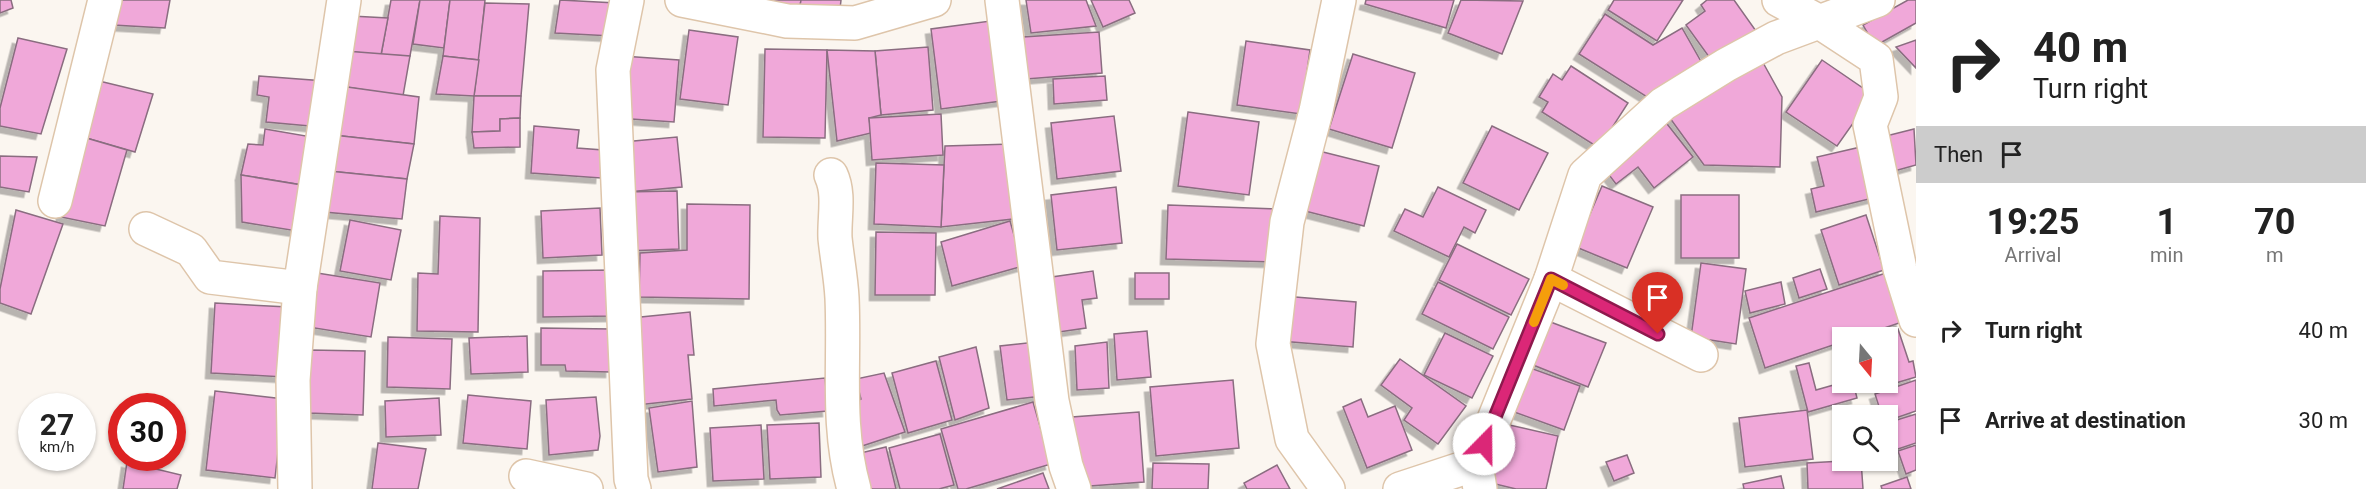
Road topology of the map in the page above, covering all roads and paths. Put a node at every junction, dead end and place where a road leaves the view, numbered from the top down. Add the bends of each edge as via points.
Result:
1 (105, 0) edge
2 (344, 0) edge
3 (627, 0) edge
4 (682, 0) edge
5 (934, 0) edge
6 (1002, 0) edge
7 (1339, 0) edge
8 (1779, 0) edge
9 (1878, 0) edge
10 (1818, 21) junction
11 (831, 175) dead end
12 (56, 201) dead end
13 (146, 229) dead end
14 (1551, 279) junction
15 (300, 288) junction
16 (1916, 320) edge
17 (1701, 355) dead end
18 (526, 476) dead end
19 (1478, 477) edge
20 (295, 489) edge
21 (586, 489) edge
22 (634, 489) edge
23 (854, 489) edge
24 (1074, 489) edge
25 (1328, 489) edge
26 (1400, 489) edge

1 - 12 street
2 - 15 street
3 - 22 street via 612,70
4 - 5 street via 787,21 855,23
6 - 24 street via 1052,401
7 - 25 street via 1287,222 1273,344 1293,439
8 - 10 street
9 - 10 street
10 - 14 street via 1776,38 1663,104 1585,175
10 - 16 street via 1876,59 1881,97 1870,125 1900,269
11 - 23 street via 836,184 835,238 842,297 841,405 846,460
13 - 15 street via 191,250 210,277
14 - 17 street
14 - 19 street
15 - 20 street via 293,380
18 - 21 street
19 - 26 street

